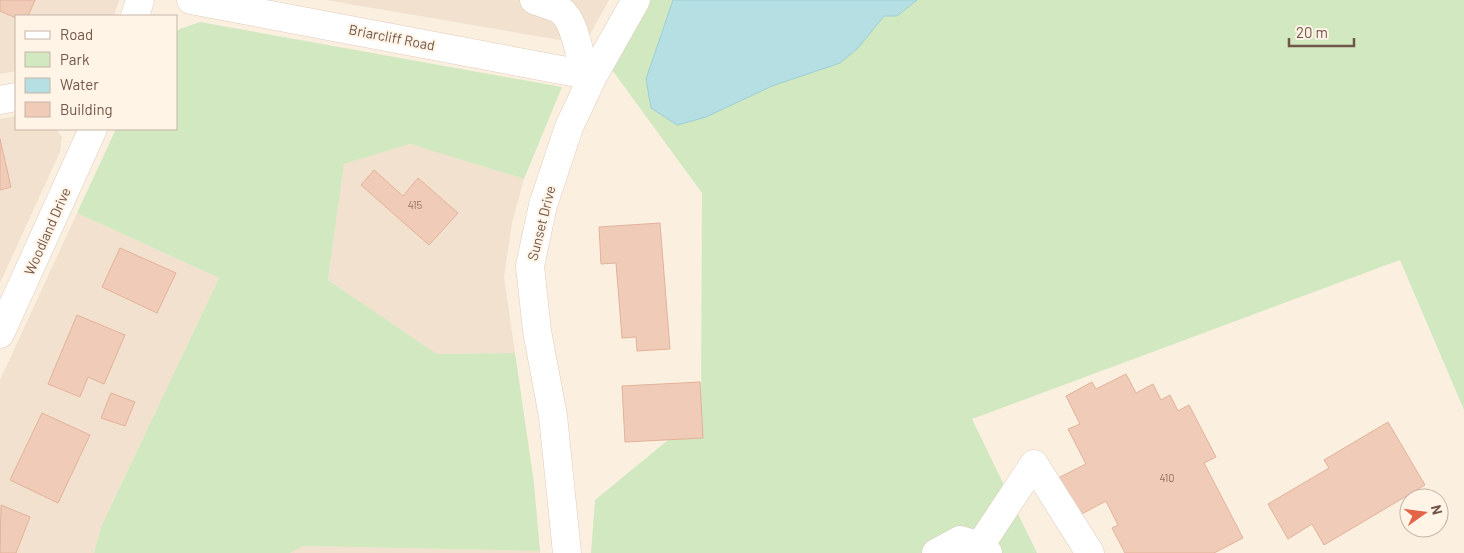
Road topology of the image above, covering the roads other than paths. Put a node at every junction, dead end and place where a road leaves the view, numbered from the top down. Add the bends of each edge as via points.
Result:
1 (140, 0) edge
2 (191, 0) edge
3 (534, 0) edge
4 (636, 0) edge
5 (134, 15) edge
6 (589, 75) junction
7 (15, 97) edge
8 (0, 100) edge
9 (93, 130) edge
10 (0, 334) edge
11 (981, 551) edge
12 (567, 553) edge
13 (936, 553) edge
14 (1090, 553) edge

1 - 5 street
2 - 6 street, Briarcliff Road
3 - 6 street via 560,10 568,17
4 - 6 street, Sunset Drive
6 - 12 street, Sunset Drive via 543,205 530,266 537,331 553,416
7 - 8 street
9 - 10 street, Woodland Drive
11 - 13 street via 960,540
11 - 14 street via 1034,464

